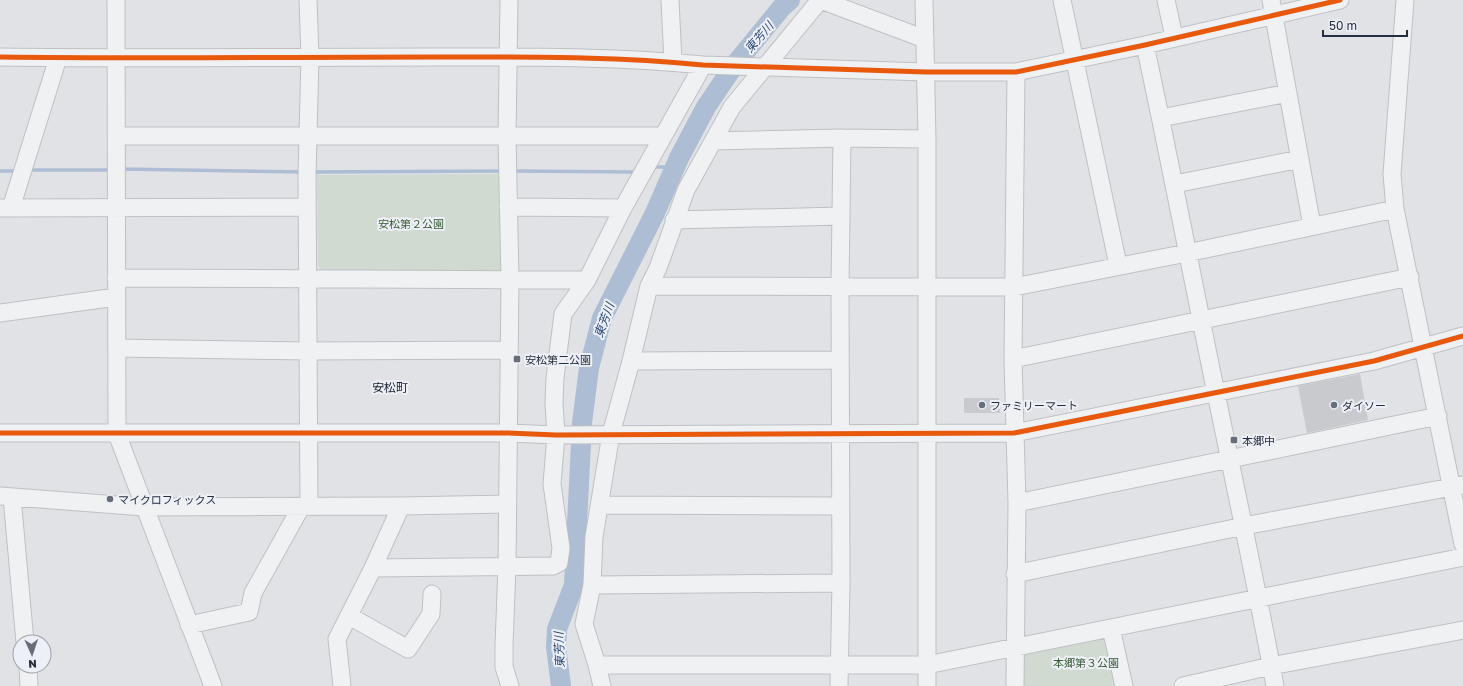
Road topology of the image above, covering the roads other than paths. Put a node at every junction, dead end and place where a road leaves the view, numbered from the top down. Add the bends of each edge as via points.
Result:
1 (116, 0) edge
2 (308, 0) edge
3 (509, 0) edge
4 (670, 0) edge
5 (821, 0) edge
6 (924, 0) edge
7 (1062, 0) edge
8 (1166, 0) edge
9 (1340, 0) edge
10 (1405, 0) edge
11 (1273, 8) edge
12 (1174, 37) junction
13 (925, 39) junction
14 (1145, 45) junction
15 (0, 57) edge
16 (310, 57) junction
17 (509, 57) junction
18 (58, 58) junction
19 (116, 59) junction
20 (1074, 59) junction
21 (673, 62) junction
22 (703, 65) junction
23 (765, 66) junction
24 (926, 72) junction
25 (1016, 72) junction
26 (1288, 93) junction
27 (1161, 118) junction
28 (117, 136) junction
29 (664, 136) junction
30 (308, 137) junction
31 (507, 137) junction
32 (842, 138) junction
33 (926, 139) junction
34 (714, 141) junction
35 (1300, 159) junction
36 (1175, 184) junction
37 (116, 207) junction
38 (307, 207) junction
39 (508, 207) junction
40 (6, 208) edge
41 (624, 208) junction
42 (1395, 209) junction
43 (841, 216) junction
44 (674, 220) junction
45 (1312, 226) junction
46 (1187, 253) junction
47 (1118, 265) junction
48 (1410, 277) junction
49 (116, 278) junction
50 (308, 278) junction
51 (510, 279) junction
52 (587, 280) junction
53 (649, 286) junction
54 (840, 287) junction
55 (926, 287) junction
56 (1014, 287) junction
57 (116, 297) junction
58 (0, 313) edge
59 (1202, 321) junction
60 (1463, 336) edge
61 (1424, 347) junction
62 (117, 348) junction
63 (508, 350) junction
64 (309, 351) junction
65 (840, 360) junction
66 (1014, 360) junction
67 (632, 361) junction
68 (1216, 393) junction
69 (1438, 416) junction
70 (0, 433) edge
71 (308, 433) junction
72 (508, 433) junction
73 (841, 433) junction
74 (927, 433) junction
75 (1014, 433) junction
76 (117, 434) junction
77 (609, 434) junction
78 (562, 435) junction
79 (1230, 460) junction
80 (1457, 486) edge
81 (6, 496) edge
82 (1016, 503) junction
83 (507, 504) junction
84 (601, 505) junction
85 (305, 506) junction
86 (401, 506) junction
87 (840, 506) junction
88 (144, 507) junction
89 (1244, 526) junction
90 (1463, 544) edge
91 (1463, 557) edge
92 (507, 566) junction
93 (374, 568) junction
94 (1015, 574) junction
95 (841, 583) junction
96 (592, 585) junction
97 (432, 594) dead end
98 (1259, 597) junction
99 (349, 616) junction
100 (189, 625) junction
101 (1111, 628) junction
102 (1463, 630) edge
103 (24, 634) edge
104 (1015, 648) junction
105 (839, 664) junction
106 (597, 665) junction
107 (927, 665) junction
108 (1271, 666) junction
109 (28, 674) edge
110 (29, 686) edge
111 (213, 686) edge
112 (342, 686) edge
113 (510, 686) edge
114 (602, 686) edge
115 (839, 686) edge
116 (927, 686) edge
117 (1015, 686) edge
118 (1124, 686) edge
119 (1183, 686) edge
120 (1275, 686) edge

1 - 19 street
2 - 16 street
3 - 17 street
4 - 21 street
5 - 13 street
5 - 23 street
6 - 13 street
7 - 20 street
8 - 12 street
9 - 11 street
10 - 42 street via 1392,174
11 - 12 street
11 - 26 street
12 - 14 street
13 - 24 street
14 - 20 street
14 - 27 street
15 - 18 street
16 - 17 street
16 - 19 street
16 - 30 street
17 - 21 street
17 - 31 street
18 - 19 street
18 - 40 street via 23,170
19 - 28 street
20 - 25 street
20 - 47 street
21 - 22 street
22 - 23 street
22 - 29 street
23 - 24 street
23 - 34 street via 732,107
24 - 25 street
24 - 33 street
25 - 56 street
26 - 27 street
26 - 35 street
27 - 36 street
28 - 30 street
28 - 37 street
29 - 31 street
29 - 41 street
30 - 31 street
30 - 38 street
31 - 39 street
32 - 33 street
32 - 34 street
32 - 43 street
33 - 55 street
34 - 44 street via 686,190
35 - 36 street
35 - 45 street
36 - 46 street
37 - 38 street
37 - 40 street
37 - 49 street
38 - 50 street
39 - 41 street
39 - 51 street
41 - 52 street
42 - 45 street
42 - 48 street
43 - 44 street
43 - 54 street
44 - 53 street via 658,268
45 - 46 street
46 - 47 street
46 - 59 street
47 - 56 street
48 - 59 street
48 - 61 street
49 - 50 street
49 - 57 street
50 - 51 street
50 - 64 street
51 - 52 street
51 - 63 street
52 - 78 street via 563,314 554,403
53 - 54 street
53 - 67 street
54 - 55 street
54 - 65 street
55 - 56 street
55 - 74 street
56 - 66 street
57 - 58 street
57 - 62 street
59 - 66 street
59 - 68 street
60 - 61 street
61 - 68 street via 1374,361
61 - 69 street
62 - 64 street
62 - 76 street
63 - 64 street
63 - 72 street
64 - 71 street
65 - 67 street
65 - 73 street
66 - 75 street
67 - 77 street
68 - 75 street
68 - 79 street
69 - 79 street
69 - 80 street
70 - 76 street
71 - 72 street
71 - 76 street
71 - 85 street
72 - 78 street
72 - 83 street
73 - 74 street
73 - 77 street
73 - 87 street
74 - 75 street
74 - 107 street
75 - 82 street
76 - 88 street
77 - 78 street
77 - 84 street
78 - 92 street via 552,484 561,548 559,564
79 - 82 street
79 - 89 street
80 - 89 street
80 - 90 street
81 - 88 street
81 - 103 street
82 - 94 street
83 - 86 street
83 - 92 street
84 - 87 street
84 - 96 street via 594,537
85 - 86 street
85 - 88 street
85 - 100 street via 253,593 249,612
86 - 93 street
87 - 95 street
88 - 100 street
89 - 94 street
89 - 98 street
91 - 98 street
92 - 93 street
92 - 113 street via 504,667
93 - 99 street
94 - 104 street
95 - 96 street
95 - 105 street
96 - 106 street via 584,624
97 - 99 street via 432,614 408,649
98 - 101 street
98 - 108 street
99 - 112 street via 337,638
100 - 111 street
101 - 104 street
101 - 118 street
102 - 108 street
104 - 107 street
104 - 117 street
105 - 106 street
105 - 107 street
105 - 115 street
106 - 114 street
107 - 116 street
108 - 119 street
108 - 120 street
109 - 110 street

